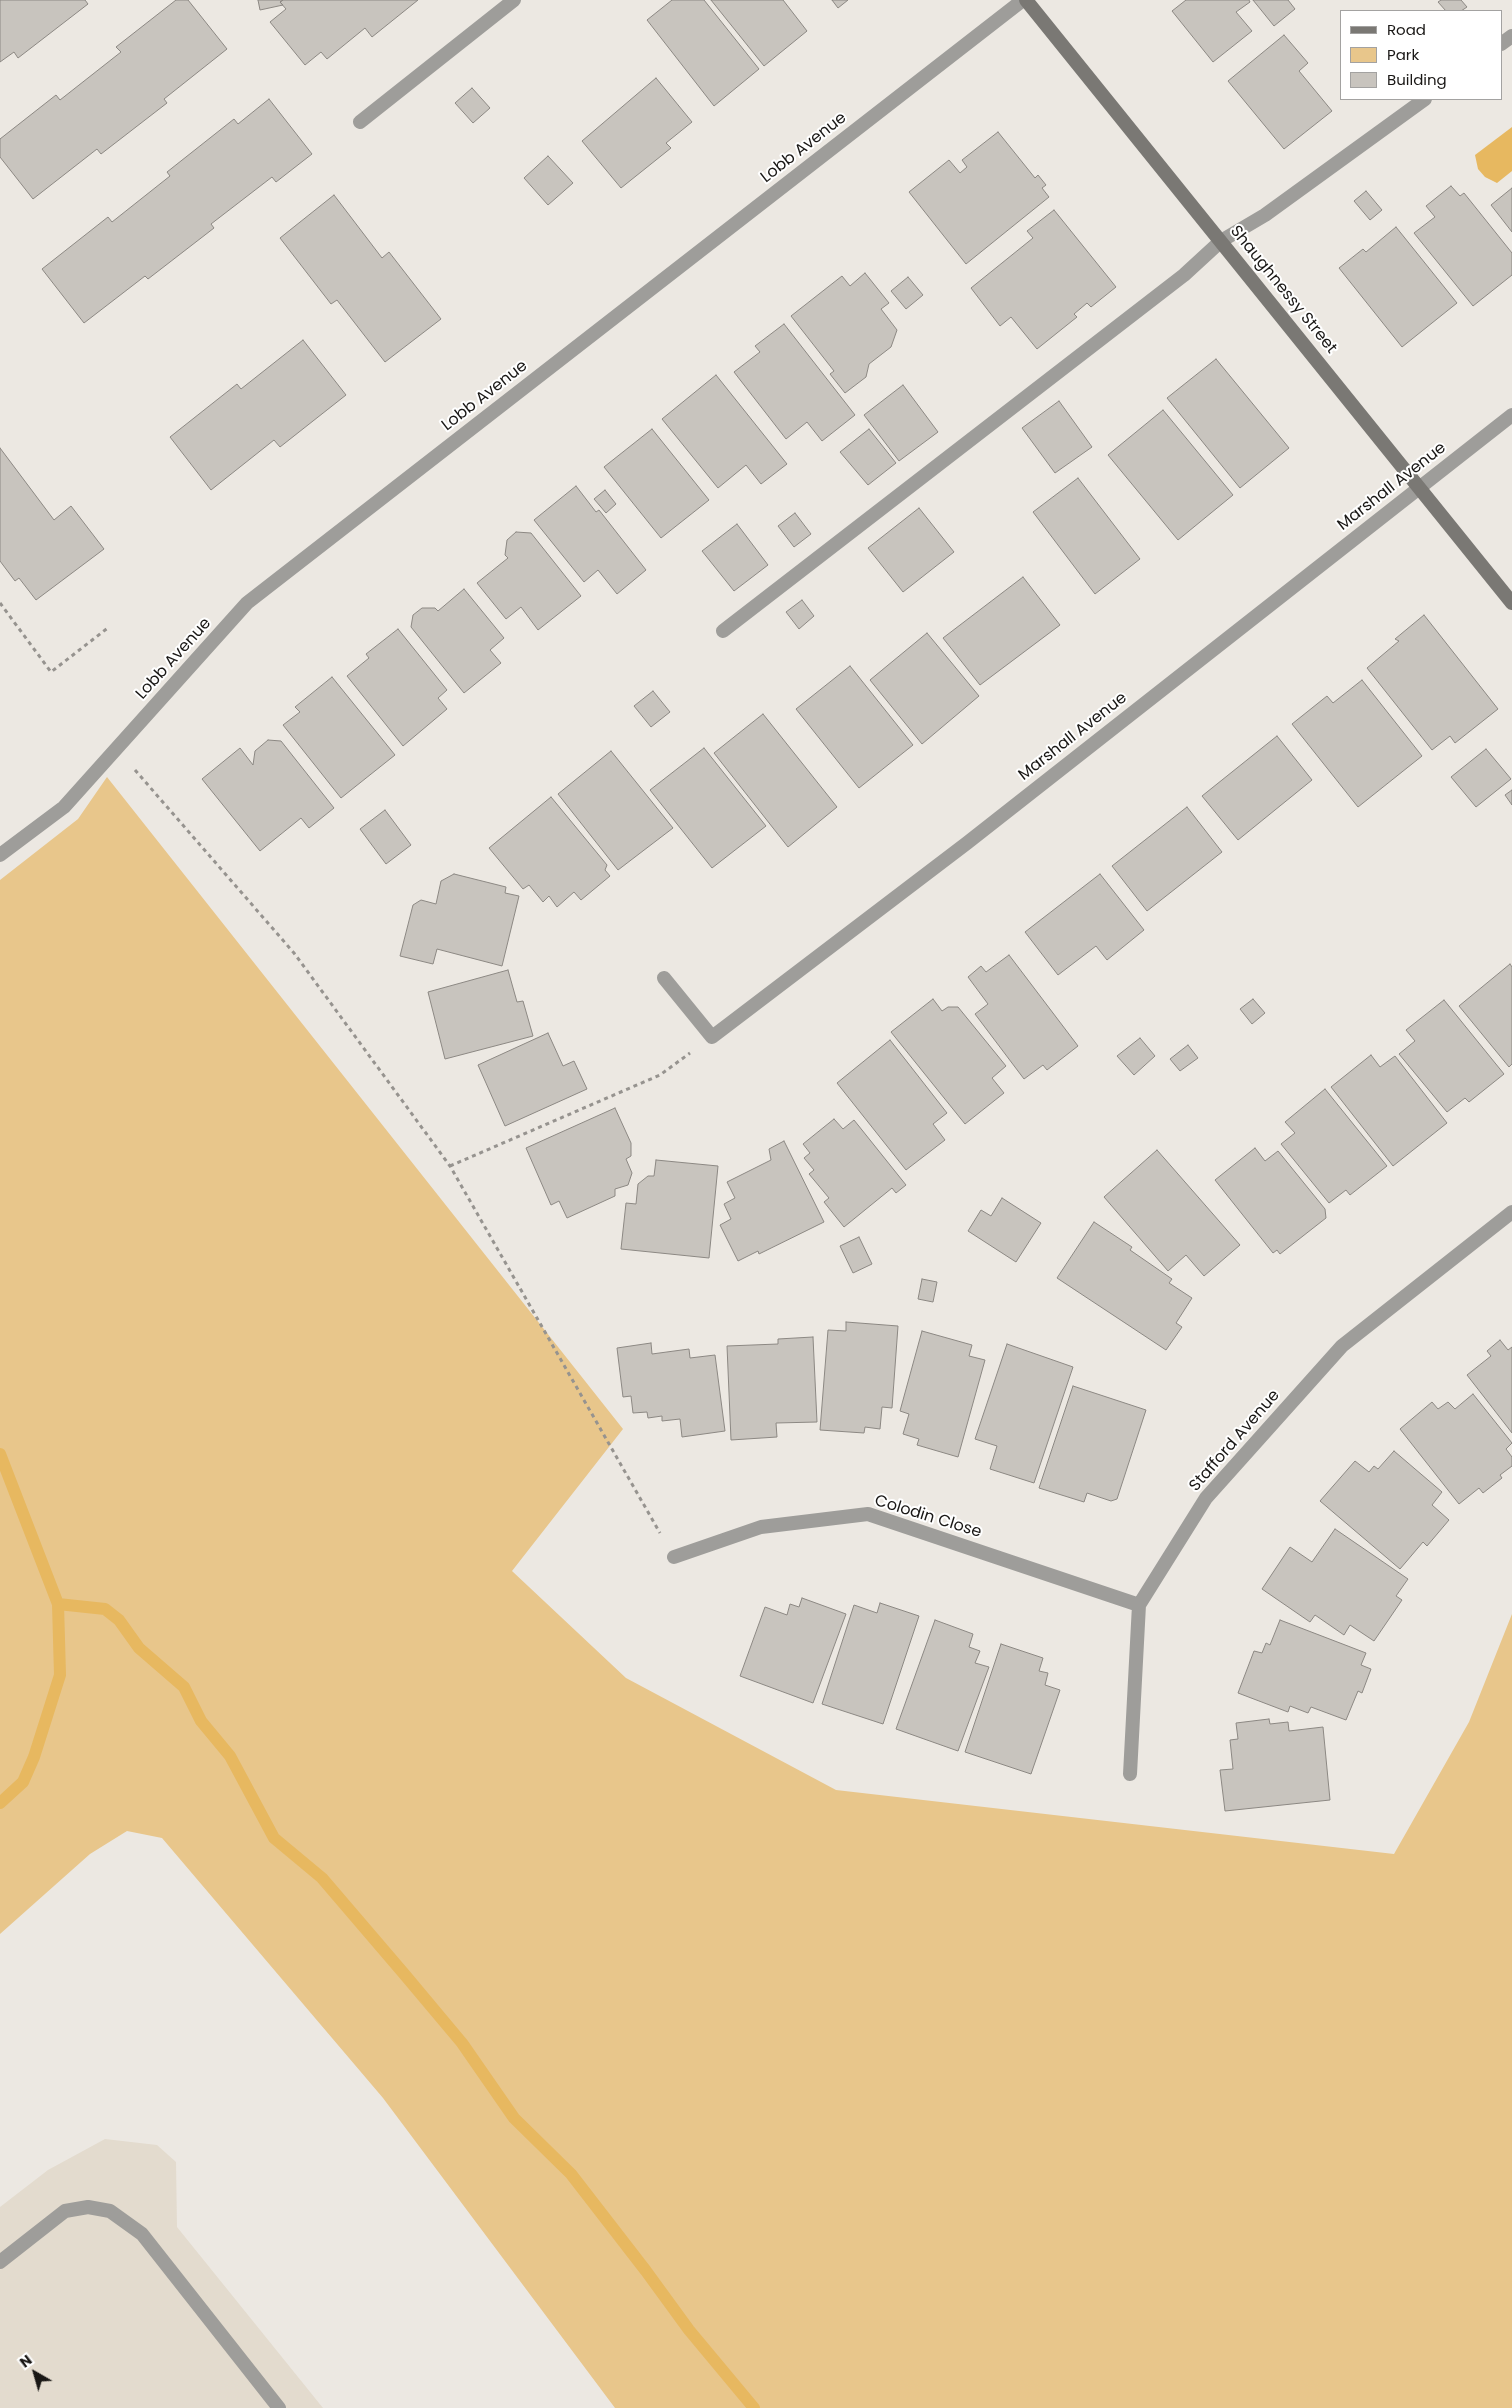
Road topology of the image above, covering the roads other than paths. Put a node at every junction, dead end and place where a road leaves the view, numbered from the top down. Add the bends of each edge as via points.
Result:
1 (514, 0) edge
2 (1025, 0) edge
3 (1425, 100) edge
4 (360, 122) dead end
5 (1221, 241) junction
6 (1512, 415) edge
7 (1420, 488) junction
8 (1512, 603) edge
9 (723, 631) dead end
10 (0, 855) edge
11 (664, 978) dead end
12 (1512, 1212) edge
13 (674, 1557) road end
14 (1139, 1605) junction
15 (1130, 1774) dead end
16 (0, 2262) edge
17 (279, 2408) edge

1 - 4 street
2 - 5 main road, Shaughnessy Street
2 - 10 street, Lobb Avenue via 247,603 64,807
3 - 5 street via 1265,215
5 - 7 main road, Shaughnessy Street
5 - 9 street via 1184,275
6 - 7 street, Marshall Avenue
7 - 8 main road, Shaughnessy Street
7 - 11 street, Marshall Avenue via 952,855 712,1037
12 - 14 street, Stafford Avenue via 1342,1346 1206,1498
13 - 14 street, Colodin Close via 762,1527 868,1514
14 - 15 street, Stafford Avenue
16 - 17 street via 66,2211 88,2207 110,2211 142,2234

